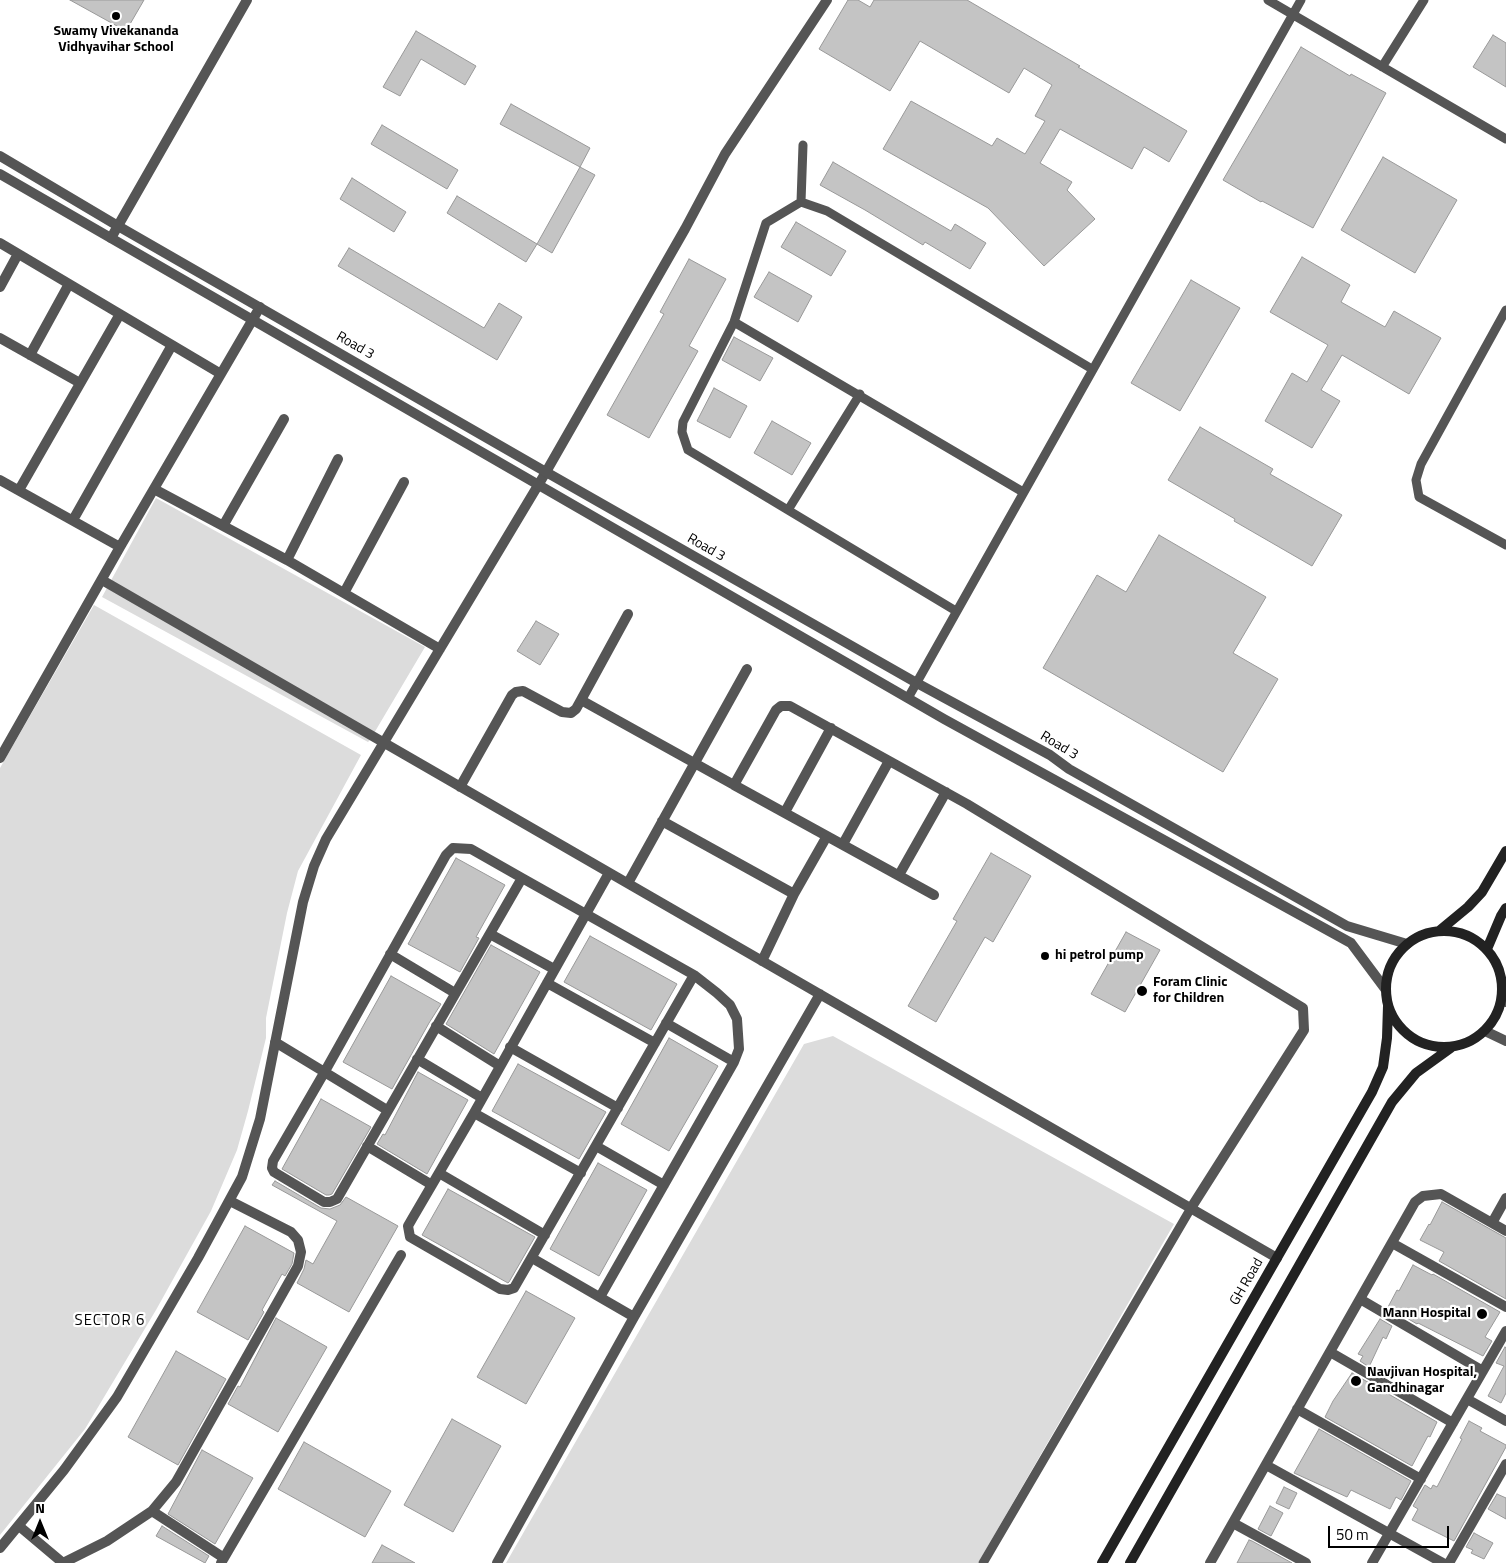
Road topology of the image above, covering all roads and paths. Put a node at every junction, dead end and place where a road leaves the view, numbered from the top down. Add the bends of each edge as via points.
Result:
1 (247, 0) edge
2 (827, 0) edge
3 (1268, 0) edge
4 (1301, 0) edge
5 (1424, 0) edge
6 (1292, 15) junction
7 (1382, 67) junction
8 (1506, 139) edge
9 (803, 145) dead end
10 (0, 156) edge
11 (0, 174) edge
12 (801, 202) junction
13 (118, 226) junction
14 (111, 238) junction
15 (0, 243) edge
16 (18, 254) junction
17 (69, 284) junction
18 (0, 287) edge
19 (260, 307) junction
20 (1506, 310) edge
21 (120, 314) junction
22 (252, 321) junction
23 (734, 322) junction
24 (0, 338) edge
25 (172, 345) junction
26 (30, 355) junction
27 (1092, 369) junction
28 (221, 374) junction
29 (80, 383) junction
30 (860, 394) junction
31 (284, 419) dead end
32 (338, 459) dead end
33 (546, 472) junction
34 (0, 481) edge
35 (404, 482) dead end
36 (538, 486) junction
37 (154, 489) junction
38 (18, 490) junction
39 (1023, 492) junction
40 (788, 510) junction
41 (72, 520) junction
42 (223, 526) junction
43 (1506, 545) edge
44 (120, 547) junction
45 (286, 560) junction
46 (102, 580) junction
47 (344, 593) junction
48 (956, 611) junction
49 (628, 614) dead end
50 (440, 649) junction
51 (747, 669) dead end
52 (915, 682) junction
53 (908, 698) junction
54 (581, 700) junction
55 (831, 728) junction
56 (384, 743) junction
57 (0, 758) edge
58 (889, 761) junction
59 (695, 763) junction
60 (734, 785) junction
61 (460, 787) junction
62 (946, 792) junction
63 (785, 812) junction
64 (662, 821) junction
65 (827, 836) junction
66 (843, 844) junction
67 (1506, 851) edge
68 (610, 873) junction
69 (899, 875) junction
70 (522, 878) junction
71 (628, 883) junction
72 (794, 894) junction
73 (934, 894) dead end
74 (1506, 908) edge
75 (586, 914) junction
76 (1439, 931) junction
77 (490, 934) junction
78 (1407, 944) junction
79 (1487, 950) junction
80 (390, 954) junction
81 (762, 961) junction
82 (554, 969) junction
83 (694, 975) junction
84 (547, 983) junction
85 (1386, 990) junction
86 (455, 993) junction
87 (820, 994) junction
88 (1504, 1001) edge
89 (1388, 1006) junction
90 (666, 1023) junction
91 (436, 1026) junction
92 (1485, 1031) junction
93 (1506, 1041) edge
94 (275, 1042) junction
95 (655, 1043) junction
96 (1452, 1047) junction
97 (510, 1048) junction
98 (417, 1059) junction
99 (734, 1062) junction
100 (500, 1066) junction
101 (324, 1073) junction
102 (482, 1098) junction
103 (618, 1108) junction
104 (387, 1110) junction
105 (474, 1113) junction
106 (367, 1146) junction
107 (596, 1146) junction
108 (581, 1173) junction
109 (438, 1174) junction
110 (432, 1185) junction
111 (664, 1185) junction
112 (1506, 1198) edge
113 (230, 1201) junction
114 (1191, 1208) junction
115 (1492, 1223) junction
116 (1506, 1231) edge
117 (545, 1235) junction
118 (1392, 1243) junction
119 (401, 1255) dead end
120 (532, 1258) junction
121 (1277, 1258) junction
122 (600, 1297) junction
123 (1360, 1300) junction
124 (1506, 1307) edge
125 (634, 1317) junction
126 (1505, 1336) edge
127 (1330, 1352) junction
128 (1483, 1371) junction
129 (1467, 1399) junction
130 (1298, 1409) junction
131 (1506, 1421) edge
132 (1453, 1423) junction
133 (1506, 1464) edge
134 (1266, 1465) junction
135 (1421, 1479) junction
136 (152, 1511) junction
137 (1233, 1523) junction
138 (18, 1526) junction
139 (1390, 1533) junction
140 (0, 1548) edge
141 (222, 1560) edge
142 (63, 1563) edge
143 (497, 1563) edge
144 (983, 1563) edge
145 (1102, 1563) edge
146 (1130, 1563) edge
147 (1210, 1563) edge
148 (1306, 1563) edge
149 (1372, 1563) edge
150 (1444, 1563) edge
151 (1449, 1563) edge

1 - 13 street
2 - 33 street via 725,154
3 - 6 lane
4 - 6 lane
5 - 7 lane
6 - 7 lane
6 - 27 lane
7 - 8 lane
9 - 12 lane
10 - 13 street, Road 3
11 - 14 street
12 - 23 lane via 766,223
12 - 27 lane via 828,211
13 - 14 street
13 - 19 street, Road 3
14 - 22 street
15 - 16 street
16 - 17 street
16 - 18 street
17 - 21 street
17 - 26 street
19 - 22 street
19 - 33 street, Road 3
20 - 43 lane via 1421,464 1416,480 1419,497
21 - 25 street
21 - 29 street
22 - 28 street
22 - 36 street
23 - 30 lane
23 - 40 lane via 683,422 684,442 688,450
24 - 26 street
25 - 28 street
25 - 41 street
26 - 29 street
27 - 39 lane
28 - 37 street
29 - 38 street
30 - 39 lane
30 - 40 lane
31 - 42 street
32 - 45 street
33 - 36 street
33 - 52 street, Road 3
34 - 38 street
35 - 47 street
36 - 50 street
36 - 53 street
37 - 42 street
37 - 44 street
38 - 41 street
39 - 48 lane
40 - 48 lane
41 - 44 street
42 - 45 street
44 - 46 street
45 - 47 street
46 - 56 street
46 - 57 street
47 - 50 street
48 - 52 lane
49 - 54 street
50 - 56 street
51 - 59 street
52 - 53 lane
52 - 78 street, Road 3 via 1050,755 1069,769 1347,926
53 - 85 street via 1351,943
54 - 59 street
54 - 61 street via 571,713 562,712 523,691 516,692
55 - 58 street
55 - 60 street via 790,706 781,706
55 - 63 street
56 - 61 street
56 - 94 street via 326,839 314,866 303,902
58 - 62 street
58 - 66 street
59 - 60 street
59 - 64 street
60 - 63 street
61 - 68 street
62 - 69 street
62 - 114 street via 1303,1008 1304,1030
63 - 65 street
64 - 71 street
64 - 72 street
65 - 66 street
65 - 72 street
66 - 69 street
67 - 76 main road via 1482,892
68 - 71 street
68 - 75 street
69 - 73 street
70 - 75 street
70 - 77 street
70 - 80 street via 471,849 454,848 446,855
71 - 81 street
72 - 81 street
74 - 79 main road
75 - 82 street
75 - 83 street
76 - 78 main road
76 - 79 main road via 1473,938
77 - 82 street
77 - 86 street
78 - 85 main road via 1395,957 1388,973
79 - 88 main road via 1498,966
80 - 86 street
80 - 101 street
81 - 87 street
82 - 84 street
83 - 90 street
83 - 99 street via 718,992 737,1019 739,1049
84 - 95 street
84 - 97 street
85 - 89 main road
86 - 91 street
87 - 114 street
87 - 125 street
88 - 92 main road
89 - 96 main road via 1406,1034 1420,1043
89 - 121 main road, GH Road via 1383,1067 1372,1092
90 - 95 street
90 - 99 street
91 - 98 street
91 - 100 street
92 - 93 street
92 - 96 main road via 1470,1042
94 - 101 street
94 - 113 street via 254,1144
95 - 103 street
96 - 146 main road via 1416,1073 1392,1102
97 - 100 street
97 - 103 street
98 - 102 street
98 - 104 street
99 - 111 street
100 - 102 street
101 - 104 street
101 - 106 street via 273,1160 274,1172 324,1202 330,1202 336,1199
102 - 105 street
103 - 107 street
104 - 106 street
105 - 108 street
105 - 109 street
106 - 110 street
107 - 108 street
107 - 111 street
108 - 117 street
109 - 110 street
109 - 117 street
110 - 120 street via 408,1226 410,1237 500,1289 514,1288
111 - 122 street
112 - 115 street
113 - 136 street via 292,1232 301,1252 298,1266 176,1482
113 - 138 street via 117,1397
114 - 121 street
114 - 144 lane
115 - 116 street
115 - 118 street via 1441,1194 1432,1194 1415,1202
117 - 120 street
118 - 123 street
118 - 124 street
119 - 141 street
120 - 122 street
121 - 145 main road, GH Road
122 - 125 street
123 - 127 street
123 - 128 street
125 - 143 street
126 - 128 street
127 - 130 street
127 - 132 street
128 - 129 street
129 - 131 street
129 - 132 street
130 - 134 street
130 - 135 street
132 - 135 street
133 - 151 street
134 - 137 street
134 - 139 street
135 - 139 street
136 - 141 street
136 - 142 street via 107,1541
137 - 147 street
137 - 148 street
138 - 140 street
138 - 142 street
139 - 149 street
139 - 150 street

